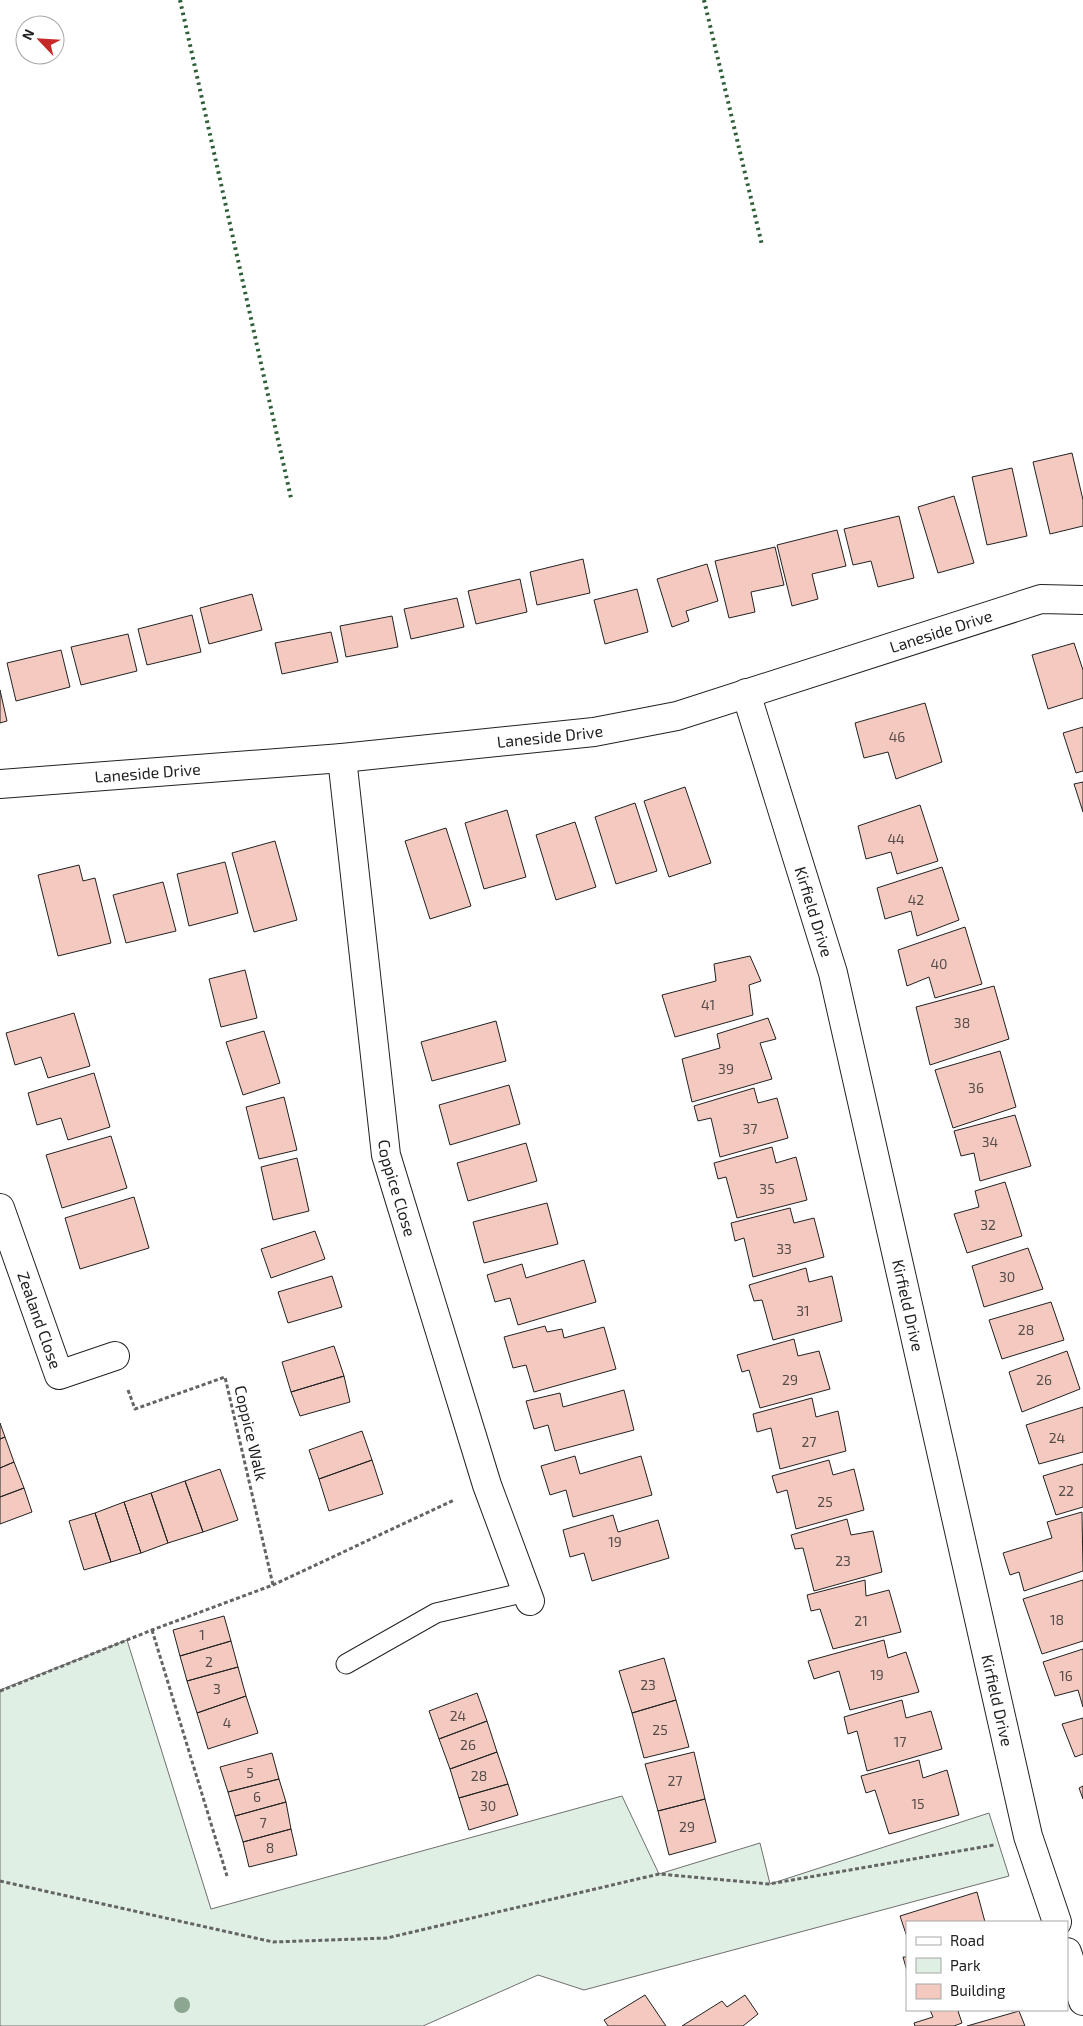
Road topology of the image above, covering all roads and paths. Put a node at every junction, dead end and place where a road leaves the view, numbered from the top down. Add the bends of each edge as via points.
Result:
1 (1083, 600) edge
2 (746, 693) junction
3 (342, 758) junction
4 (0, 784) edge
5 (0, 1208) edge
6 (115, 1356) joint
7 (486, 1485) junction
8 (273, 1585) junction
9 (528, 1596) joint
10 (152, 1630) junction
11 (346, 1664) dead end
12 (0, 1691) edge
13 (1028, 1836) junction
14 (226, 1876) dead end
15 (0, 1880) edge
16 (1057, 1921) edge
17 (1068, 1955) edge
18 (1083, 2001) edge

1 - 2 street, Laneside Drive via 1041,600
2 - 3 street, Laneside Drive via 677,716 594,732
2 - 13 street, Kirfield Drive via 833,973
3 - 4 street, Laneside Drive
3 - 7 street, Coppice Close via 386,1155
5 - 6 street, Zealand Close via 60,1375
6 - 8 path, Coppice Walk via 135,1409 225,1377
7 - 8 path
7 - 9 street, Coppice Close
8 - 10 path
9 - 11 lane via 436,1613
10 - 12 path
10 - 14 path
13 - 15 path via 999,1844 769,1884 659,1874 387,1938 272,1942
13 - 16 street, Kirfield Drive
17 - 18 street

